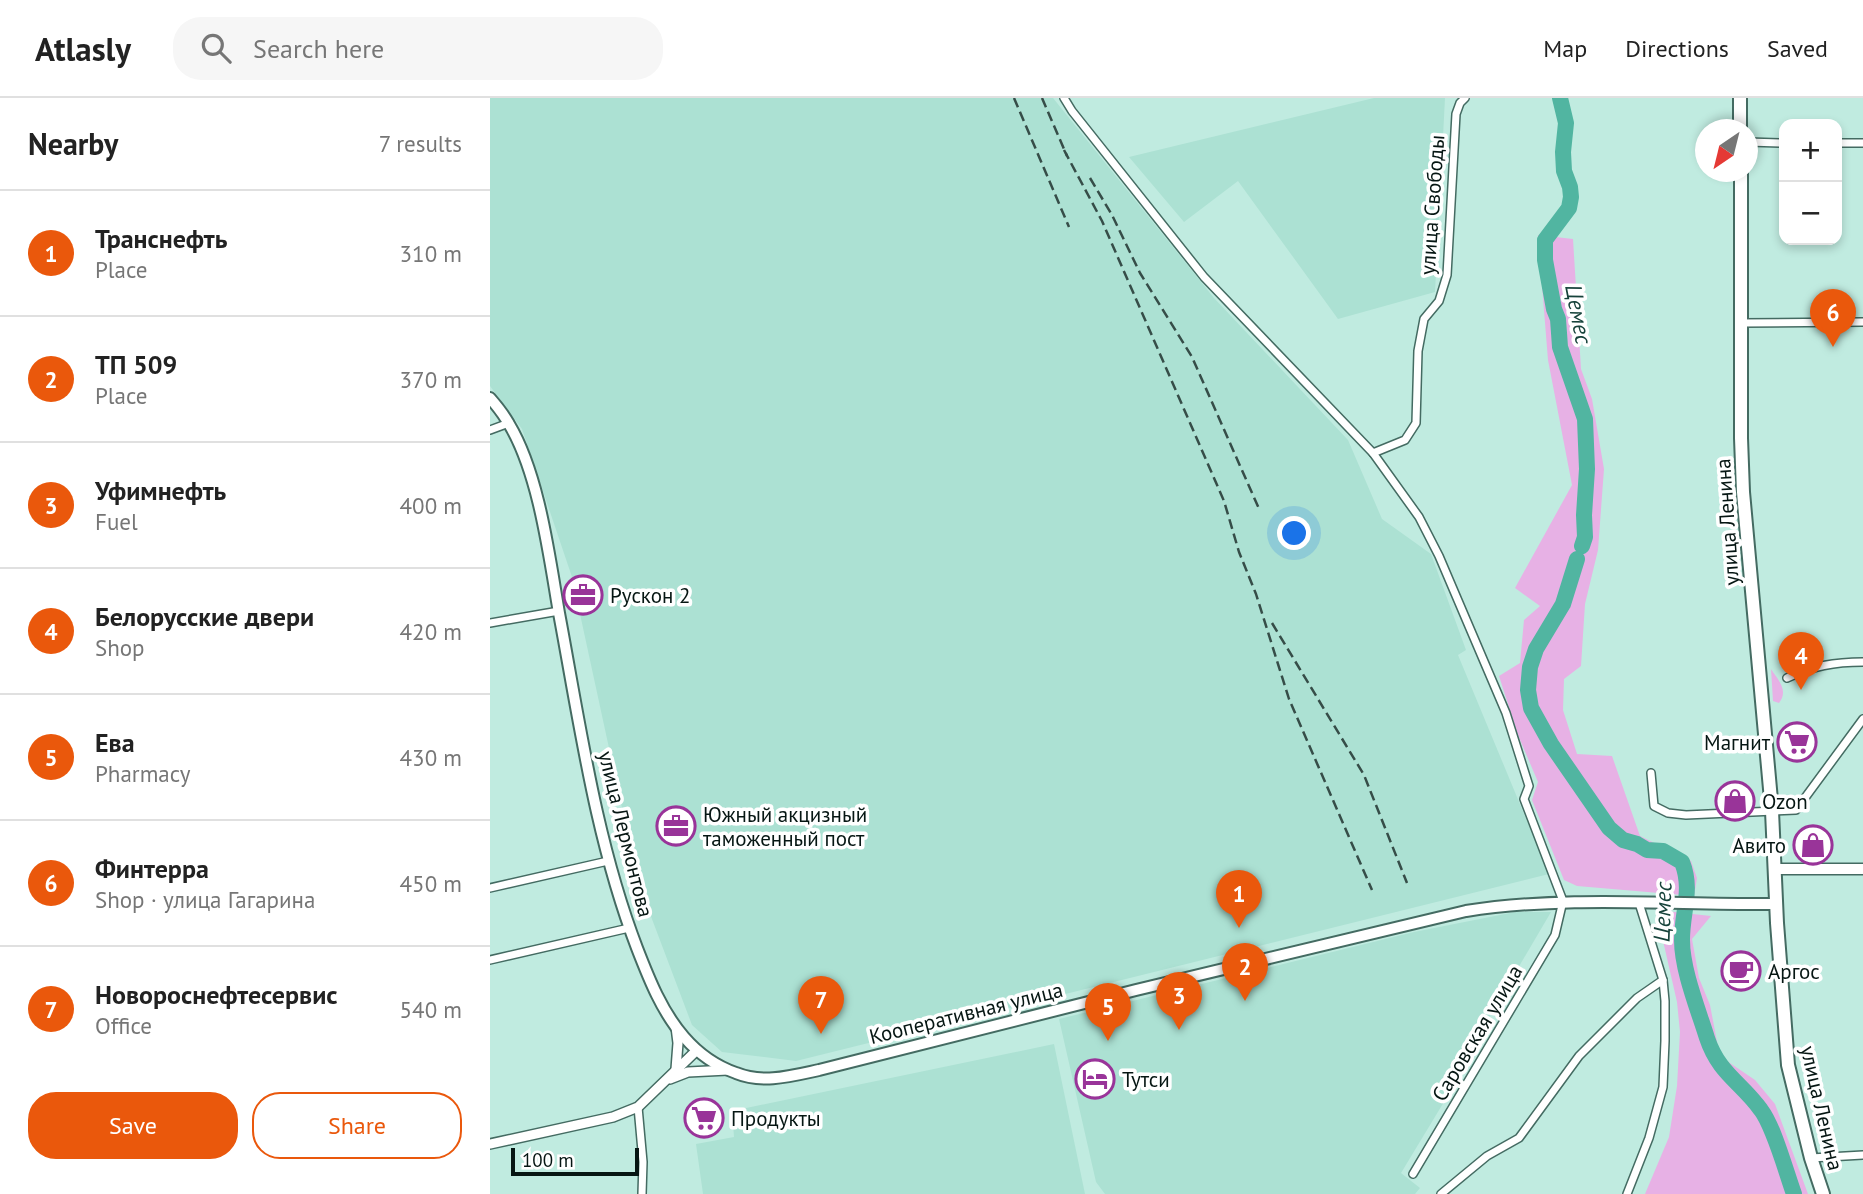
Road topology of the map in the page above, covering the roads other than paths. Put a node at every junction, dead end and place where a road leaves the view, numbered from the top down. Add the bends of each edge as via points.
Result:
1 (1064, 98) edge
2 (1465, 98) edge
3 (1740, 98) edge
4 (1740, 119) edge
5 (1758, 142) edge
6 (1779, 143) edge
7 (1842, 143) edge
8 (1863, 143) edge
9 (1741, 182) edge
10 (1742, 323) junction
11 (1863, 323) edge
12 (490, 398) edge
13 (509, 423) junction
14 (490, 430) edge
15 (1373, 453) junction
16 (559, 611) junction
17 (490, 623) edge
18 (1863, 662) edge
19 (1787, 678) dead end
20 (1863, 719) edge
21 (1651, 774) dead end
22 (1772, 811) junction
23 (608, 861) junction
24 (1775, 869) junction
25 (1863, 869) edge
26 (490, 888) edge
27 (1639, 903) junction
28 (1562, 904) junction
29 (1776, 904) junction
30 (629, 928) junction
31 (490, 960) edge
32 (1663, 980) junction
33 (676, 1027) junction
34 (696, 1050) junction
35 (729, 1070) junction
36 (676, 1071) junction
37 (665, 1081) junction
38 (638, 1107) junction
39 (490, 1144) edge
40 (1863, 1154) edge
41 (1811, 1158) junction
42 (1413, 1174) dead end
43 (642, 1194) edge
44 (1441, 1194) edge
45 (1627, 1194) edge
46 (1823, 1194) edge

1 - 15 street via 1204,277
2 - 15 street, улица Свободы via 1456,114 1447,275 1439,301 1424,319 1418,351 1416,423 1405,440
3 - 4 highway
5 - 6 street
7 - 8 street
9 - 10 highway, улица Ленина
10 - 11 street
10 - 22 highway, улица Ленина via 1743,492
12 - 13 main road, улица Лермонтова
13 - 14 street
13 - 16 main road, улица Лермонтова via 534,491
15 - 28 street via 1419,517 1478,646 1506,713 1529,786 1524,799
16 - 17 street
16 - 23 main road, улица Лермонтова
18 - 19 street via 1834,662
20 - 22 street via 1796,810
21 - 22 street via 1654,806 1668,813
22 - 24 highway, улица Ленина
23 - 26 street
23 - 30 main road, улица Лермонтова
24 - 25 main road
24 - 29 highway, улица Ленина
27 - 28 main road, Кооперативная улица
27 - 29 main road, Кооперативная улица
27 - 32 street
28 - 35 main road, Кооперативная улица via 1466,911 788,1077 763,1079
28 - 42 street, Саровская улица via 1555,935
29 - 41 highway, улица Ленина via 1788,1065
30 - 31 street
30 - 33 main road, улица Лермонтова
32 - 44 street via 1637,998 1579,1056 1519,1138 1487,1156
32 - 45 street via 1663,1087
33 - 34 main road, улица Лермонтова
33 - 36 street
34 - 35 main road, Кооперативная улица
34 - 36 street
35 - 37 street via 688,1072
36 - 37 street
37 - 38 street
38 - 39 street via 613,1117
38 - 43 street
40 - 41 street
41 - 46 highway, улица Ленина

